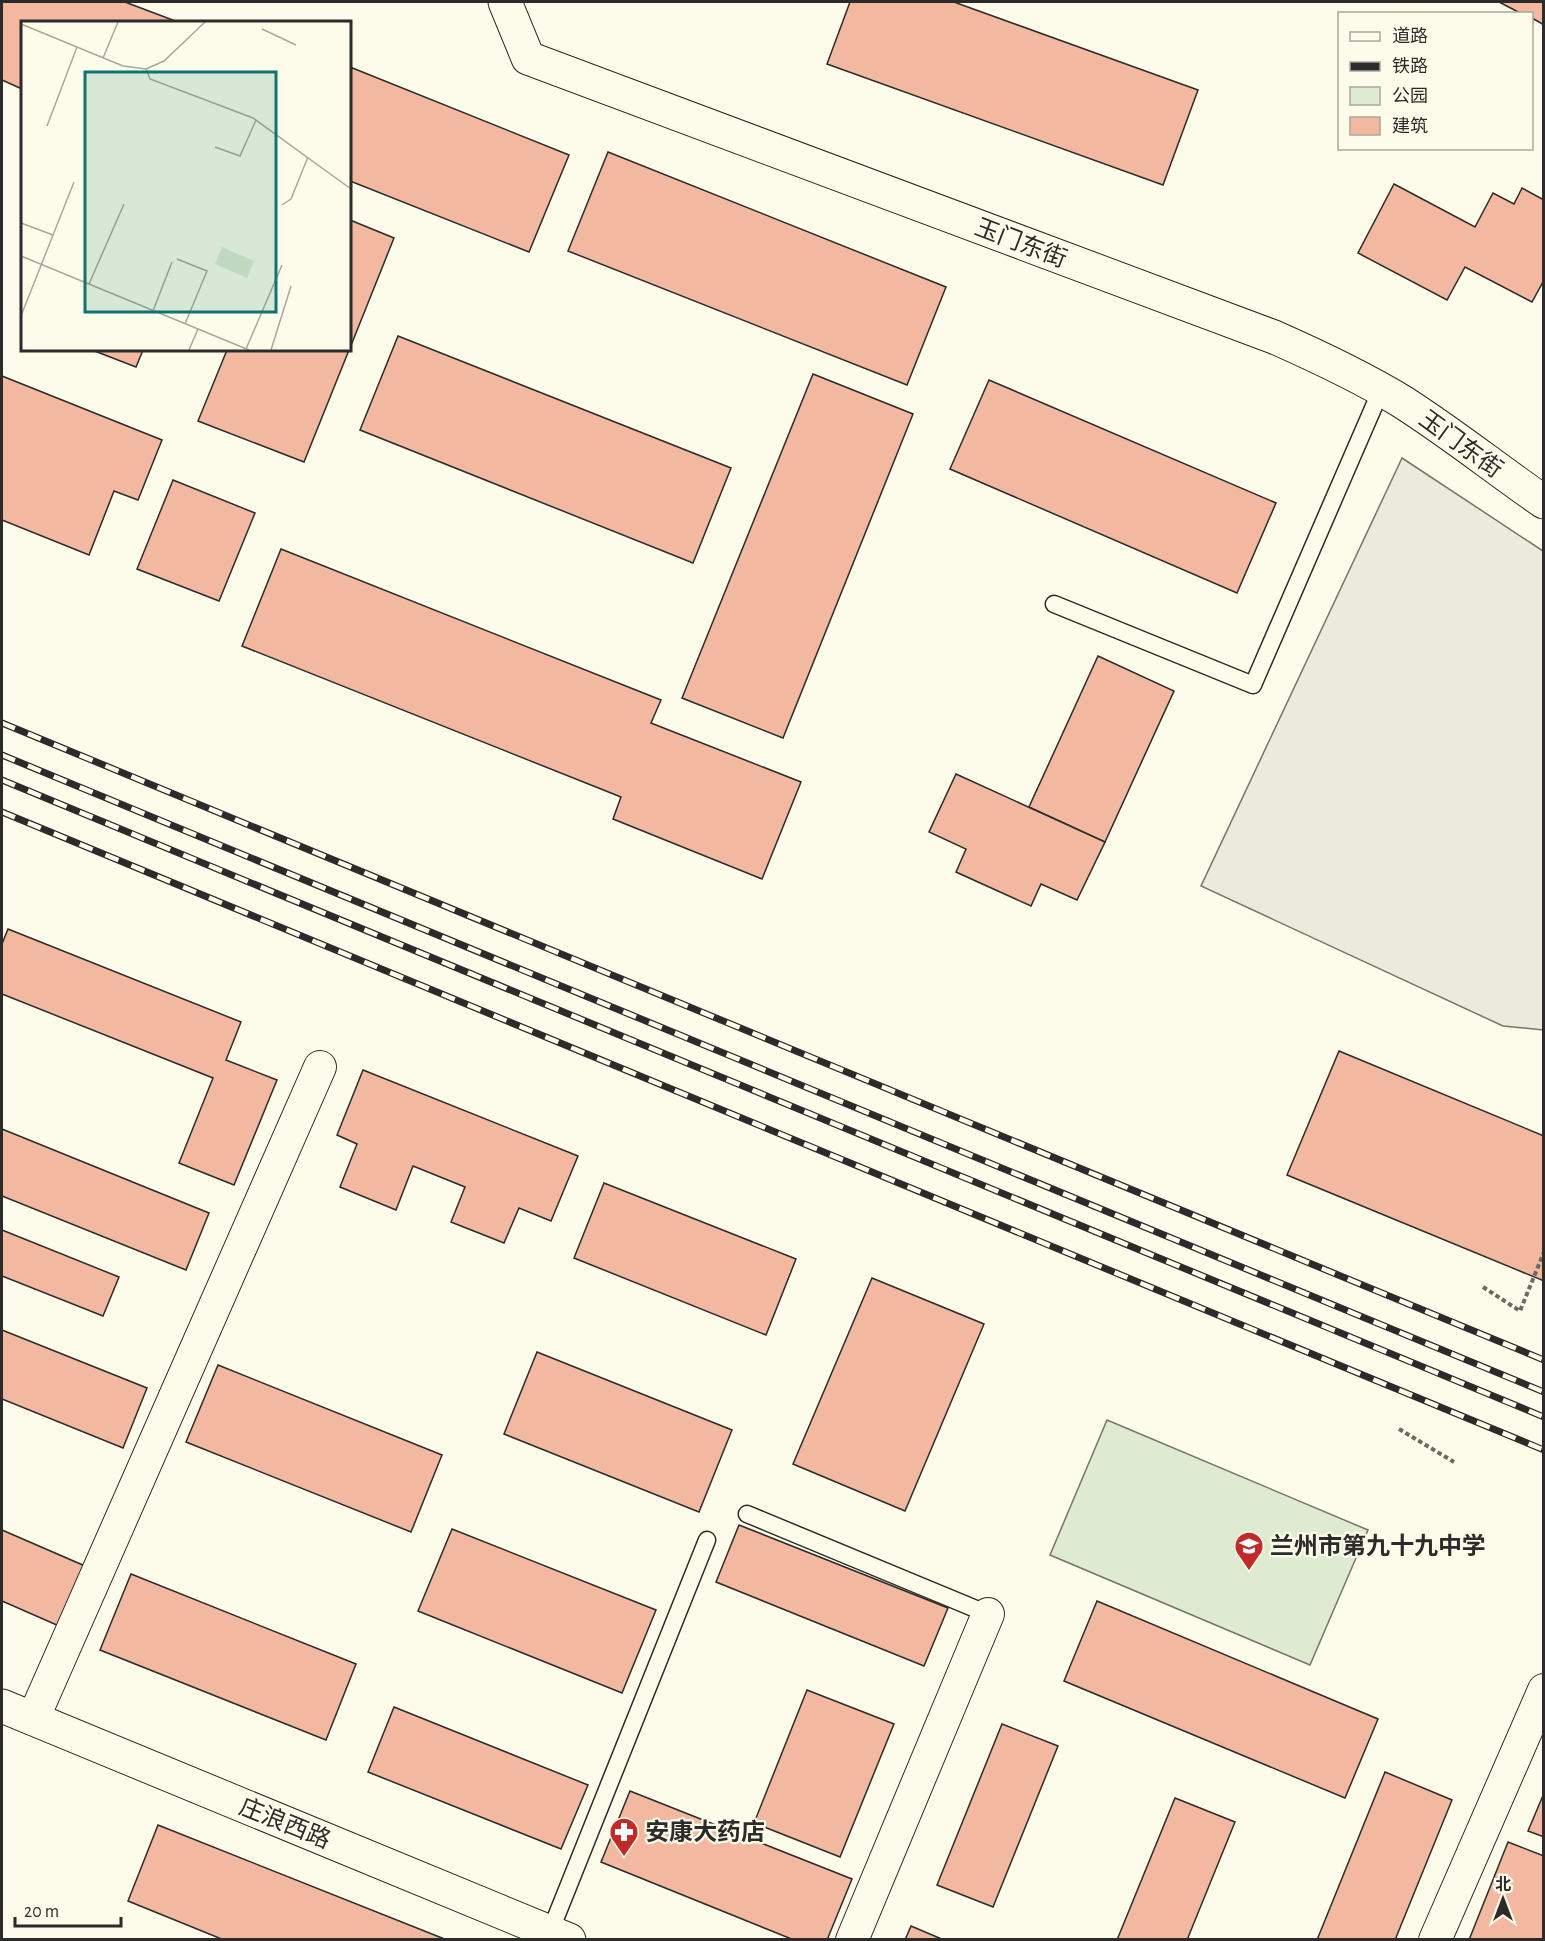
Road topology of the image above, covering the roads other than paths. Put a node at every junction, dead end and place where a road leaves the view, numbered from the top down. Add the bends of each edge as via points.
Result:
1 (505, 2) edge
2 (1381, 390) junction
3 (1544, 502) edge
4 (1054, 604) dead end
5 (320, 1067) dead end
6 (747, 1514) dead end
7 (707, 1540) dead end
8 (988, 1614) joint
9 (1544, 1690) edge
10 (2, 1706) edge
11 (33, 1719) junction
12 (560, 1936) edge
13 (852, 1940) edge
14 (1435, 1940) edge

1 - 2 street, 玉门东街 via 528,58 1274,337
2 - 3 street, 玉门东街
2 - 4 lane via 1253,685
5 - 11 street
6 - 8 lane
7 - 12 lane
8 - 13 street
9 - 14 street
10 - 11 street, 庄浪西路
11 - 12 street, 庄浪西路

